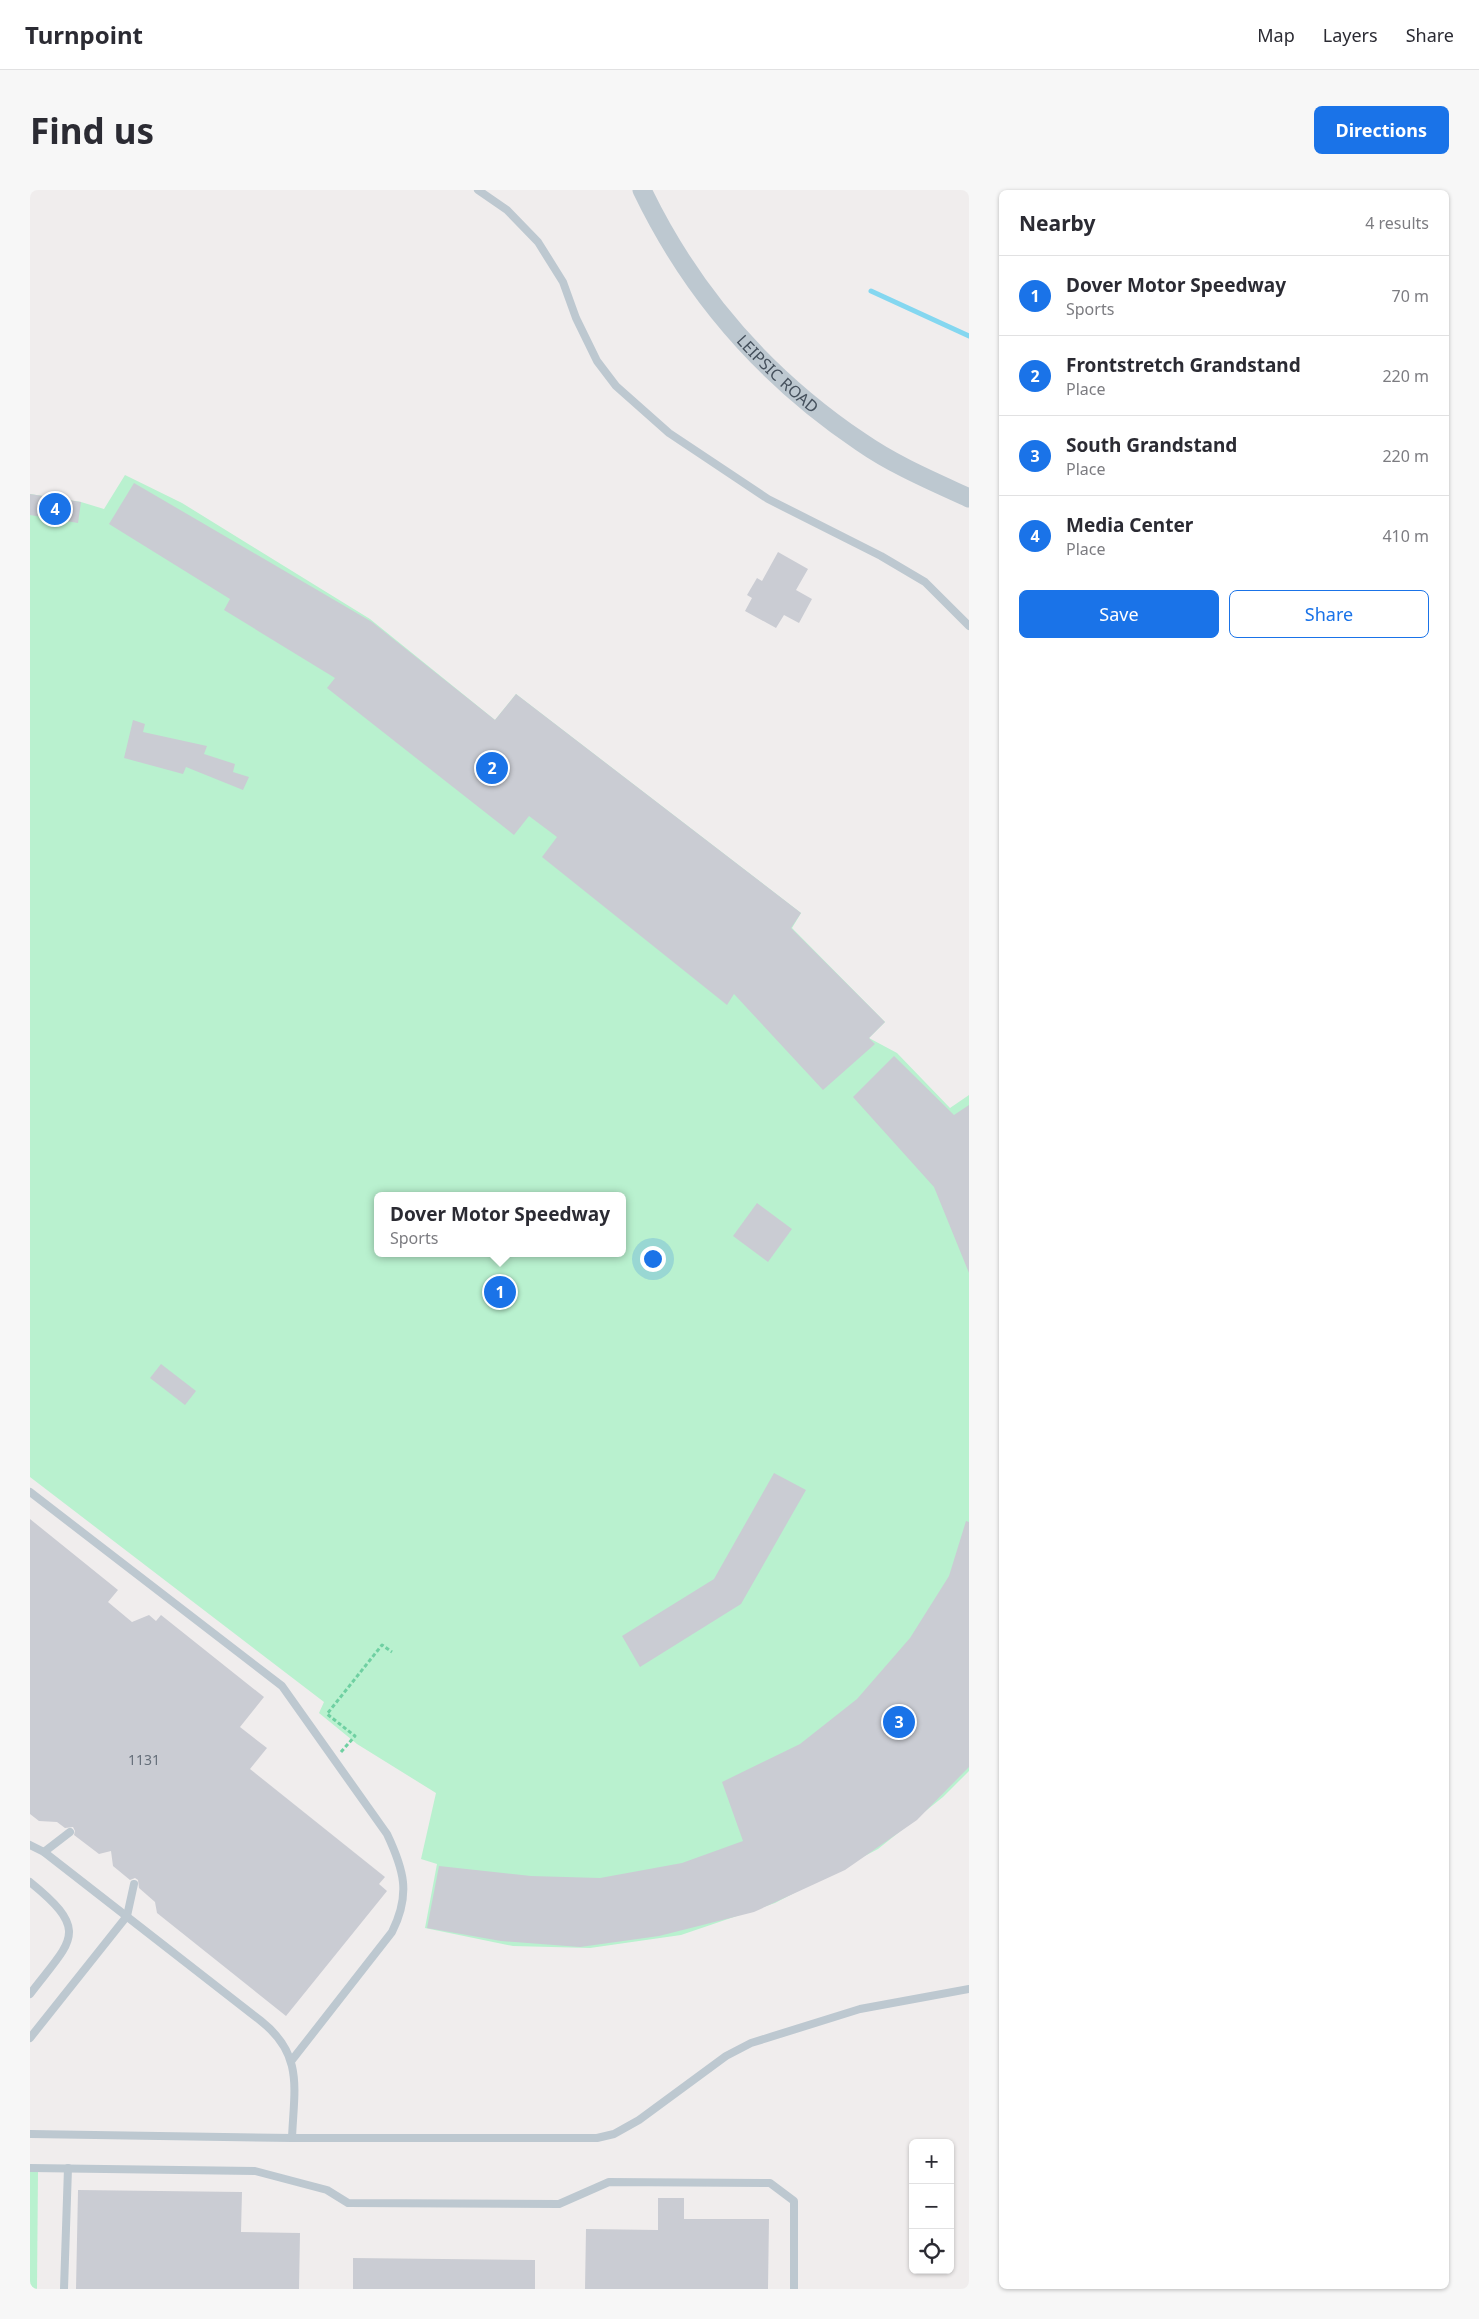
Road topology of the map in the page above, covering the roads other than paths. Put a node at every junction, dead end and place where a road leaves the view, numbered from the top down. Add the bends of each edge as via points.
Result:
1 (478, 190) edge
2 (642, 190) edge
3 (969, 498) edge
4 (969, 626) edge
5 (30, 1492) edge
6 (70, 1832) dead end
7 (30, 1845) edge
8 (44, 1852) junction
9 (30, 1882) edge
10 (134, 1884) dead end
11 (127, 1916) junction
12 (969, 1989) edge
13 (30, 1994) edge
14 (30, 2038) edge
15 (292, 2060) junction
16 (32, 2135) edge
17 (292, 2138) junction
18 (30, 2168) edge
19 (68, 2168) junction
20 (64, 2289) edge
21 (794, 2289) edge

1 - 4 lane via 507,210 538,242 563,282 597,360 623,392 669,433 768,499 925,582
2 - 3 street, LEIPSIC ROAD via 700,289 764,365 800,397 862,443
5 - 15 lane via 282,1686 387,1834 399,1859 404,1882 403,1901 392,1932
6 - 8 lane
7 - 8 lane
8 - 11 lane
9 - 13 lane via 64,1914 70,1926 70,1938
10 - 11 lane
11 - 14 lane
11 - 15 lane via 268,2026 284,2044
12 - 17 lane via 860,2009 751,2043 726,2056 639,2120 614,2134 597,2138
15 - 17 lane
16 - 17 lane
18 - 19 lane
19 - 20 lane
19 - 21 lane via 255,2171 327,2190 348,2203 559,2204 608,2182 770,2183 794,2201

